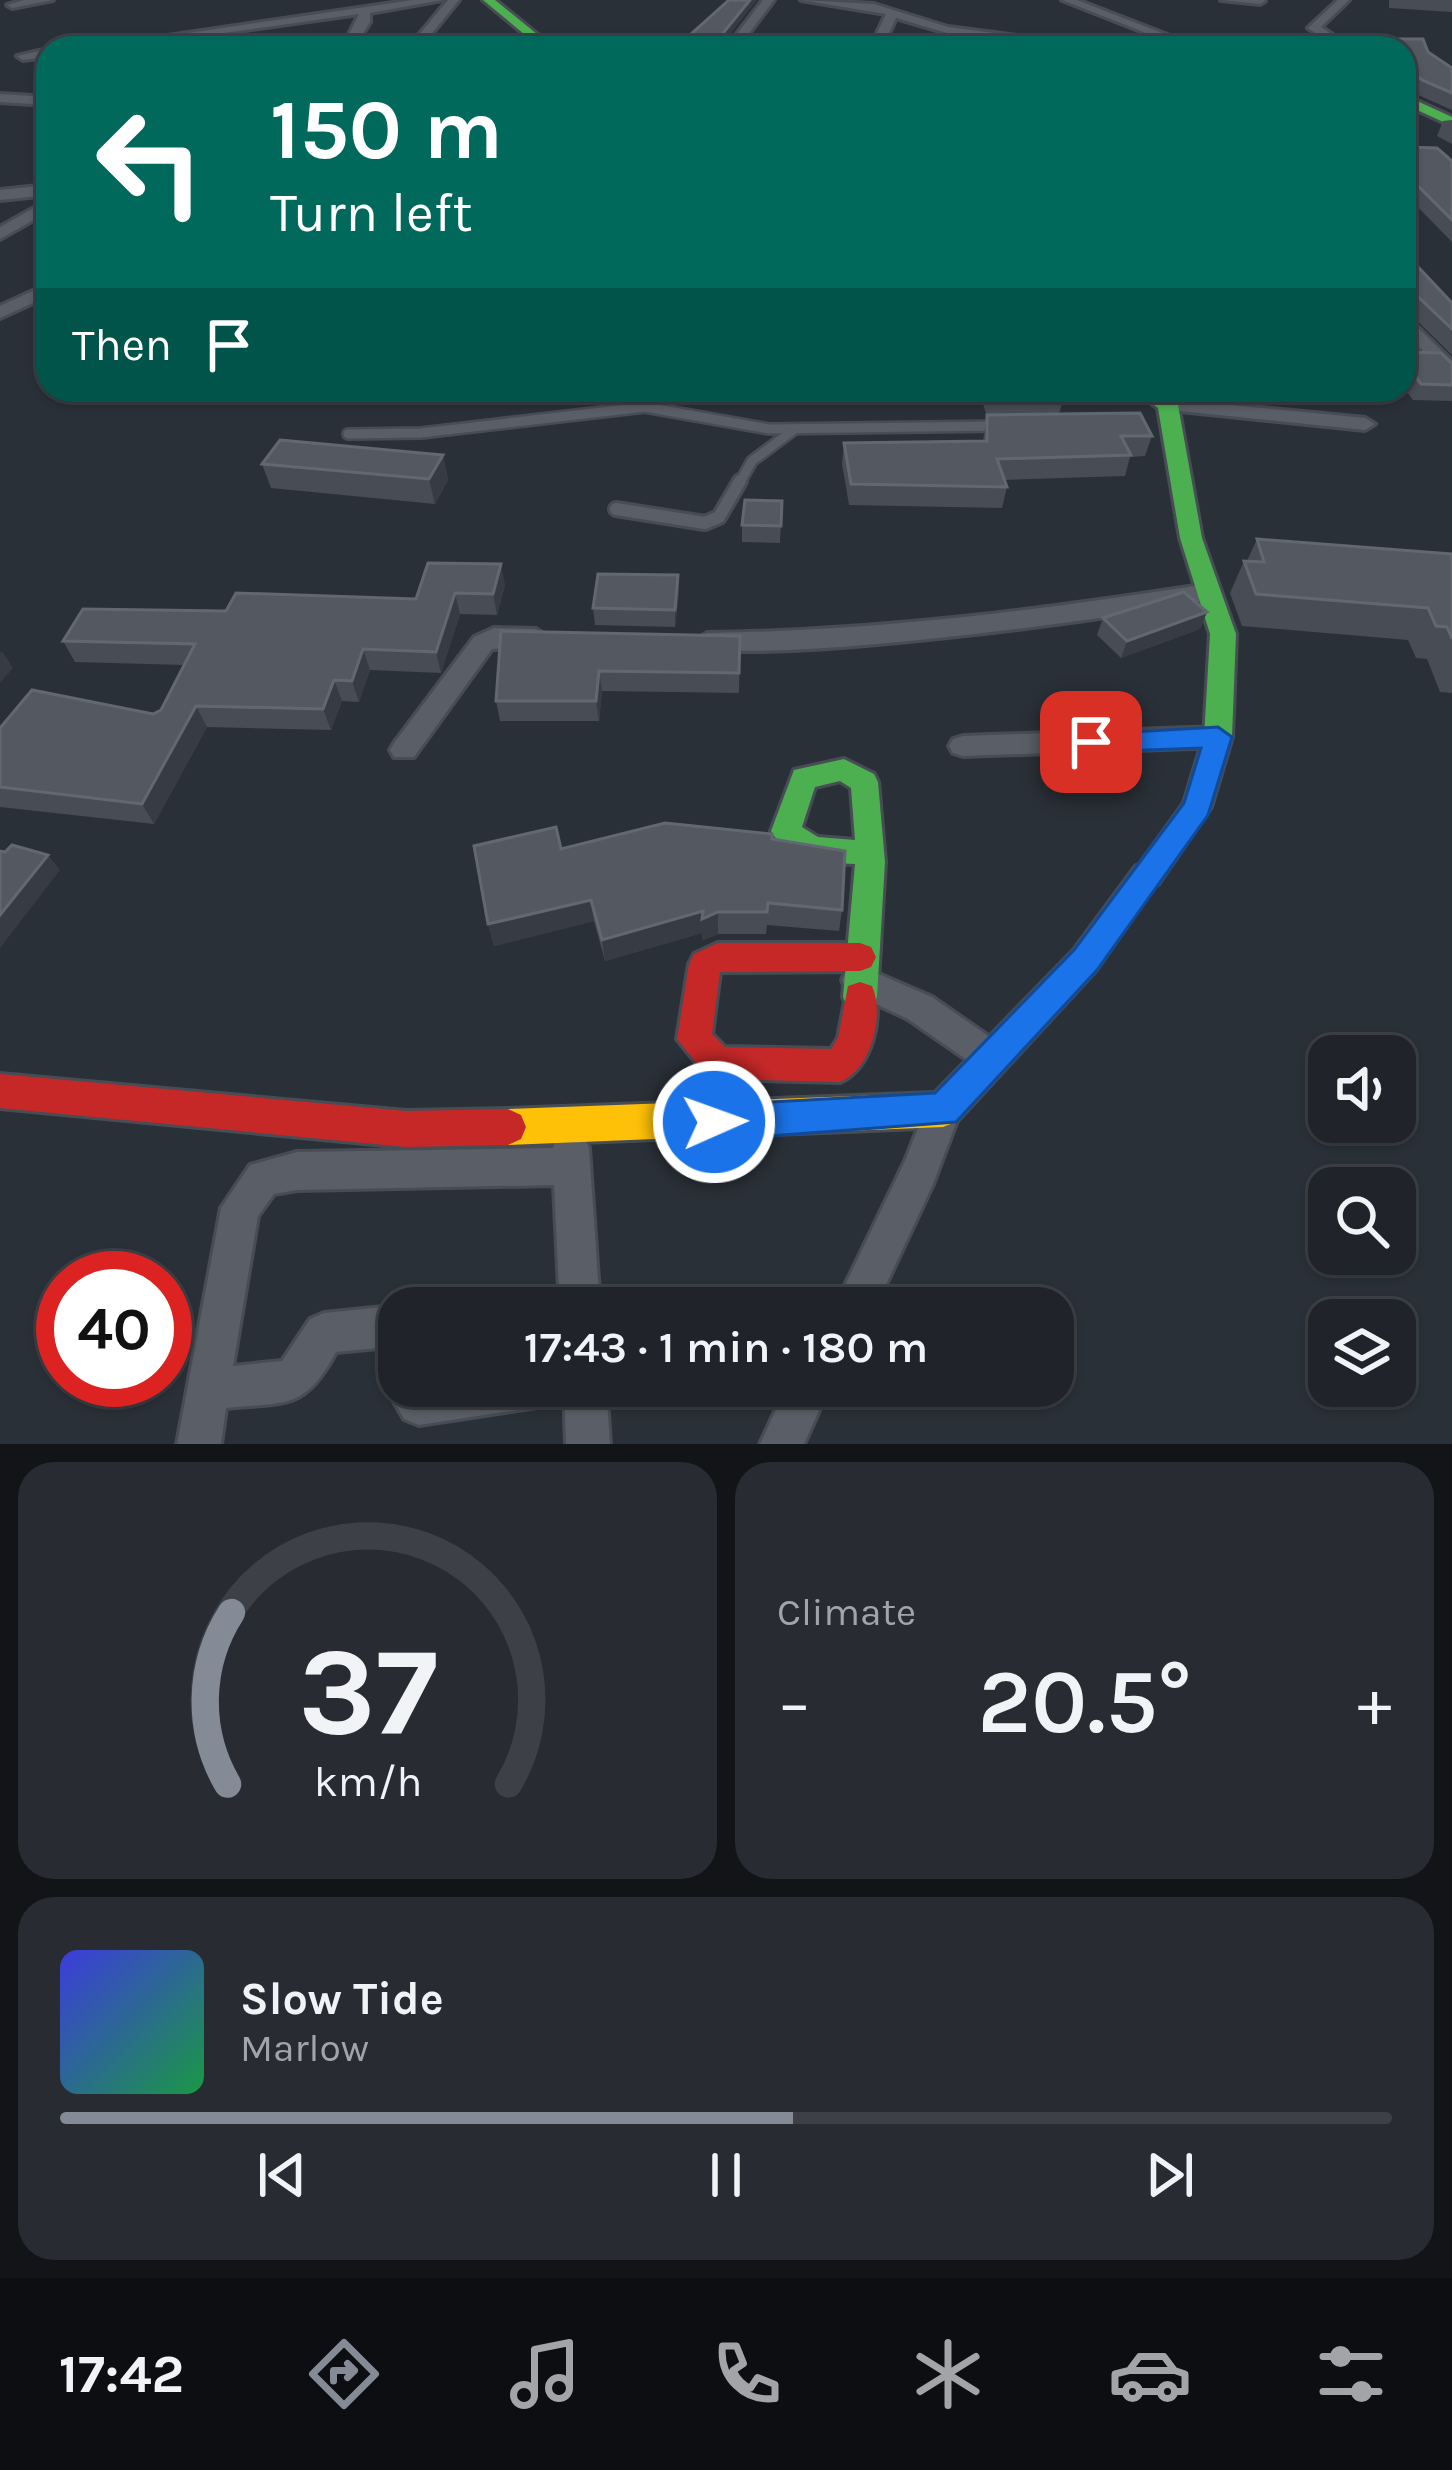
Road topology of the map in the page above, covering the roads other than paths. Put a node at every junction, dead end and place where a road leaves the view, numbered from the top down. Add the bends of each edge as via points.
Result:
1 (49, 0) edge
2 (437, 0) edge
3 (454, 0) edge
4 (488, 0) edge
5 (769, 0) edge
6 (806, 0) edge
7 (1066, 0) edge
8 (1226, 0) edge
9 (1344, 0) edge
10 (1260, 1) edge
11 (6, 4) edge
12 (365, 10) junction
13 (893, 12) junction
14 (1077, 24) dead end
15 (188, 34) joint
16 (174, 36) edge
17 (355, 36) edge
18 (424, 36) edge
19 (533, 36) edge
20 (741, 36) edge
21 (882, 36) edge
22 (992, 36) edge
23 (1071, 36) edge
24 (1164, 36) edge
25 (1327, 36) edge
26 (36, 54) edge
27 (23, 56) dead end
28 (0, 98) edge
29 (36, 100) edge
30 (1416, 101) edge
31 (1452, 122) edge
32 (36, 191) edge
33 (0, 195) edge
34 (36, 212) edge
35 (0, 234) edge
36 (36, 295) edge
37 (0, 313) edge
38 (1416, 330) edge
39 (1444, 354) edge
40 (1452, 372) edge
41 (1157, 411) edge
42 (1365, 424) dead end
43 (1012, 426) edge
44 (794, 429) junction
45 (348, 434) dead end
46 (616, 509) dead end
47 (1208, 592) junction
48 (573, 639) edge
49 (683, 642) edge
50 (1218, 737) junction
51 (964, 746) dead end
52 (404, 750) dead end
53 (866, 853) dead end
54 (859, 968) junction
55 (992, 1058) junction
56 (0, 1091) edge
57 (943, 1110) junction
58 (569, 1126) junction
59 (572, 1166) junction
60 (579, 1287) edge
61 (864, 1287) edge
62 (378, 1327) edge
63 (208, 1389) junction
64 (585, 1407) edge
65 (799, 1407) edge
66 (199, 1444) edge
67 (588, 1444) edge
68 (782, 1444) edge

1 - 11 street
2 - 12 street
3 - 18 street
4 - 19 street
5 - 20 street
6 - 13 street
7 - 24 street
8 - 10 street
9 - 25 street via 1314,28
12 - 15 street
12 - 17 street
13 - 21 street
13 - 22 street
14 - 23 street
15 - 16 street
26 - 27 street
28 - 29 street
30 - 31 street
32 - 33 street
34 - 35 street
36 - 37 street
38 - 39 street
39 - 40 street
41 - 42 street
41 - 47 street
43 - 44 lane
44 - 45 lane via 646,407
44 - 46 lane via 752,461 719,517 705,523
47 - 49 street via 956,629
47 - 50 street via 1223,634
48 - 52 street via 483,643
50 - 51 street
50 - 55 street via 1197,807 1085,960
53 - 54 street
54 - 54 street via 718,957 705,964 694,1039 717,1064 840,1066 853,1051
54 - 55 street
55 - 57 street
56 - 58 street via 406,1129
57 - 58 street
57 - 61 street
58 - 59 street
59 - 60 street
59 - 63 street via 262,1178 240,1208
62 - 63 street via 324,1333 288,1381
63 - 66 street
64 - 67 street
65 - 68 street

